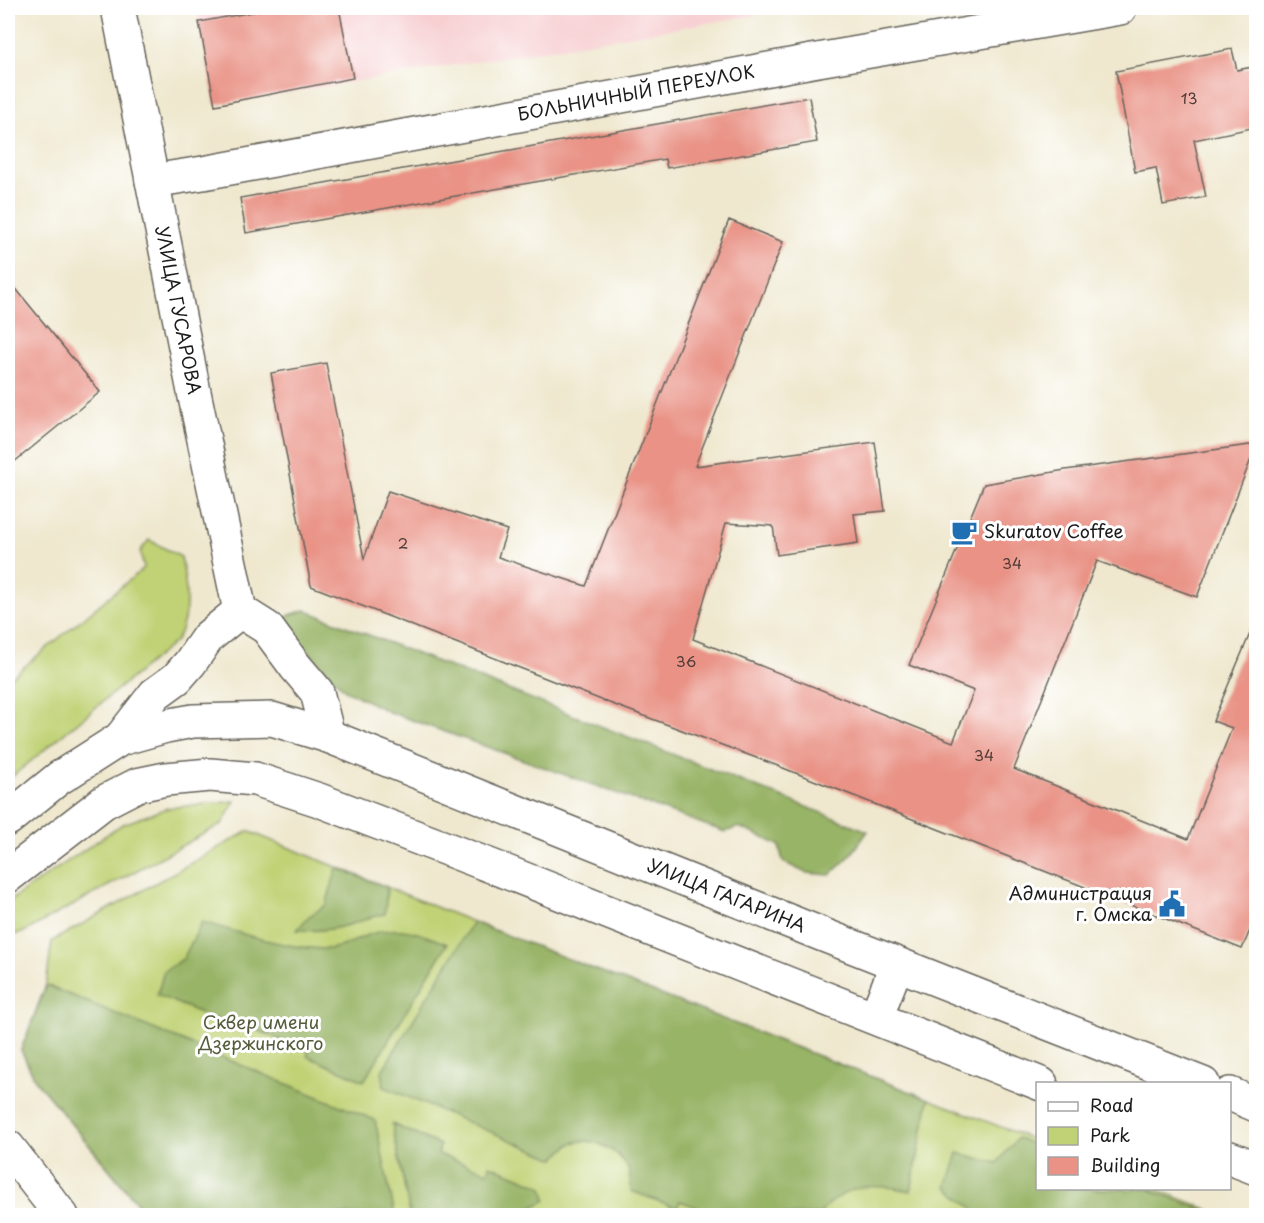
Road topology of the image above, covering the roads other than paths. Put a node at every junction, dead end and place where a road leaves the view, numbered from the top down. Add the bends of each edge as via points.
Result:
1 (118, 8) edge
2 (1120, 8) edge
3 (152, 181) junction
4 (240, 611) junction
5 (328, 736) junction
6 (120, 739) junction
7 (8, 819) edge
8 (8, 876) edge
9 (897, 964) junction
10 (876, 1017) junction
11 (1038, 1082) edge
12 (1200, 1082) edge
13 (1231, 1094) edge
14 (1257, 1105) edge
15 (8, 1147) edge
16 (1231, 1158) edge
17 (1257, 1168) edge
18 (62, 1215) edge

1 - 3 main road, УЛИЦА ГУСАРОВА
2 - 3 main road, БОЛЬНИЧНЫЙ ПЕРЕУЛОК
3 - 4 main road, УЛИЦА ГУСАРОВА
4 - 5 main road via 267,628 317,692
4 - 6 main road via 208,637 190,663 155,694
5 - 6 main road, УЛИЦА ГАГАРИНА via 272,720 247,719 193,721
5 - 9 main road, УЛИЦА ГАГАРИНА
6 - 7 main road via 59,778
8 - 10 main road via 104,802 137,785 210,775 255,779 362,816
9 - 10 main road
9 - 12 main road, УЛИЦА ГАГАРИНА
10 - 11 main road
13 - 14 main road
15 - 18 main road
16 - 17 main road

